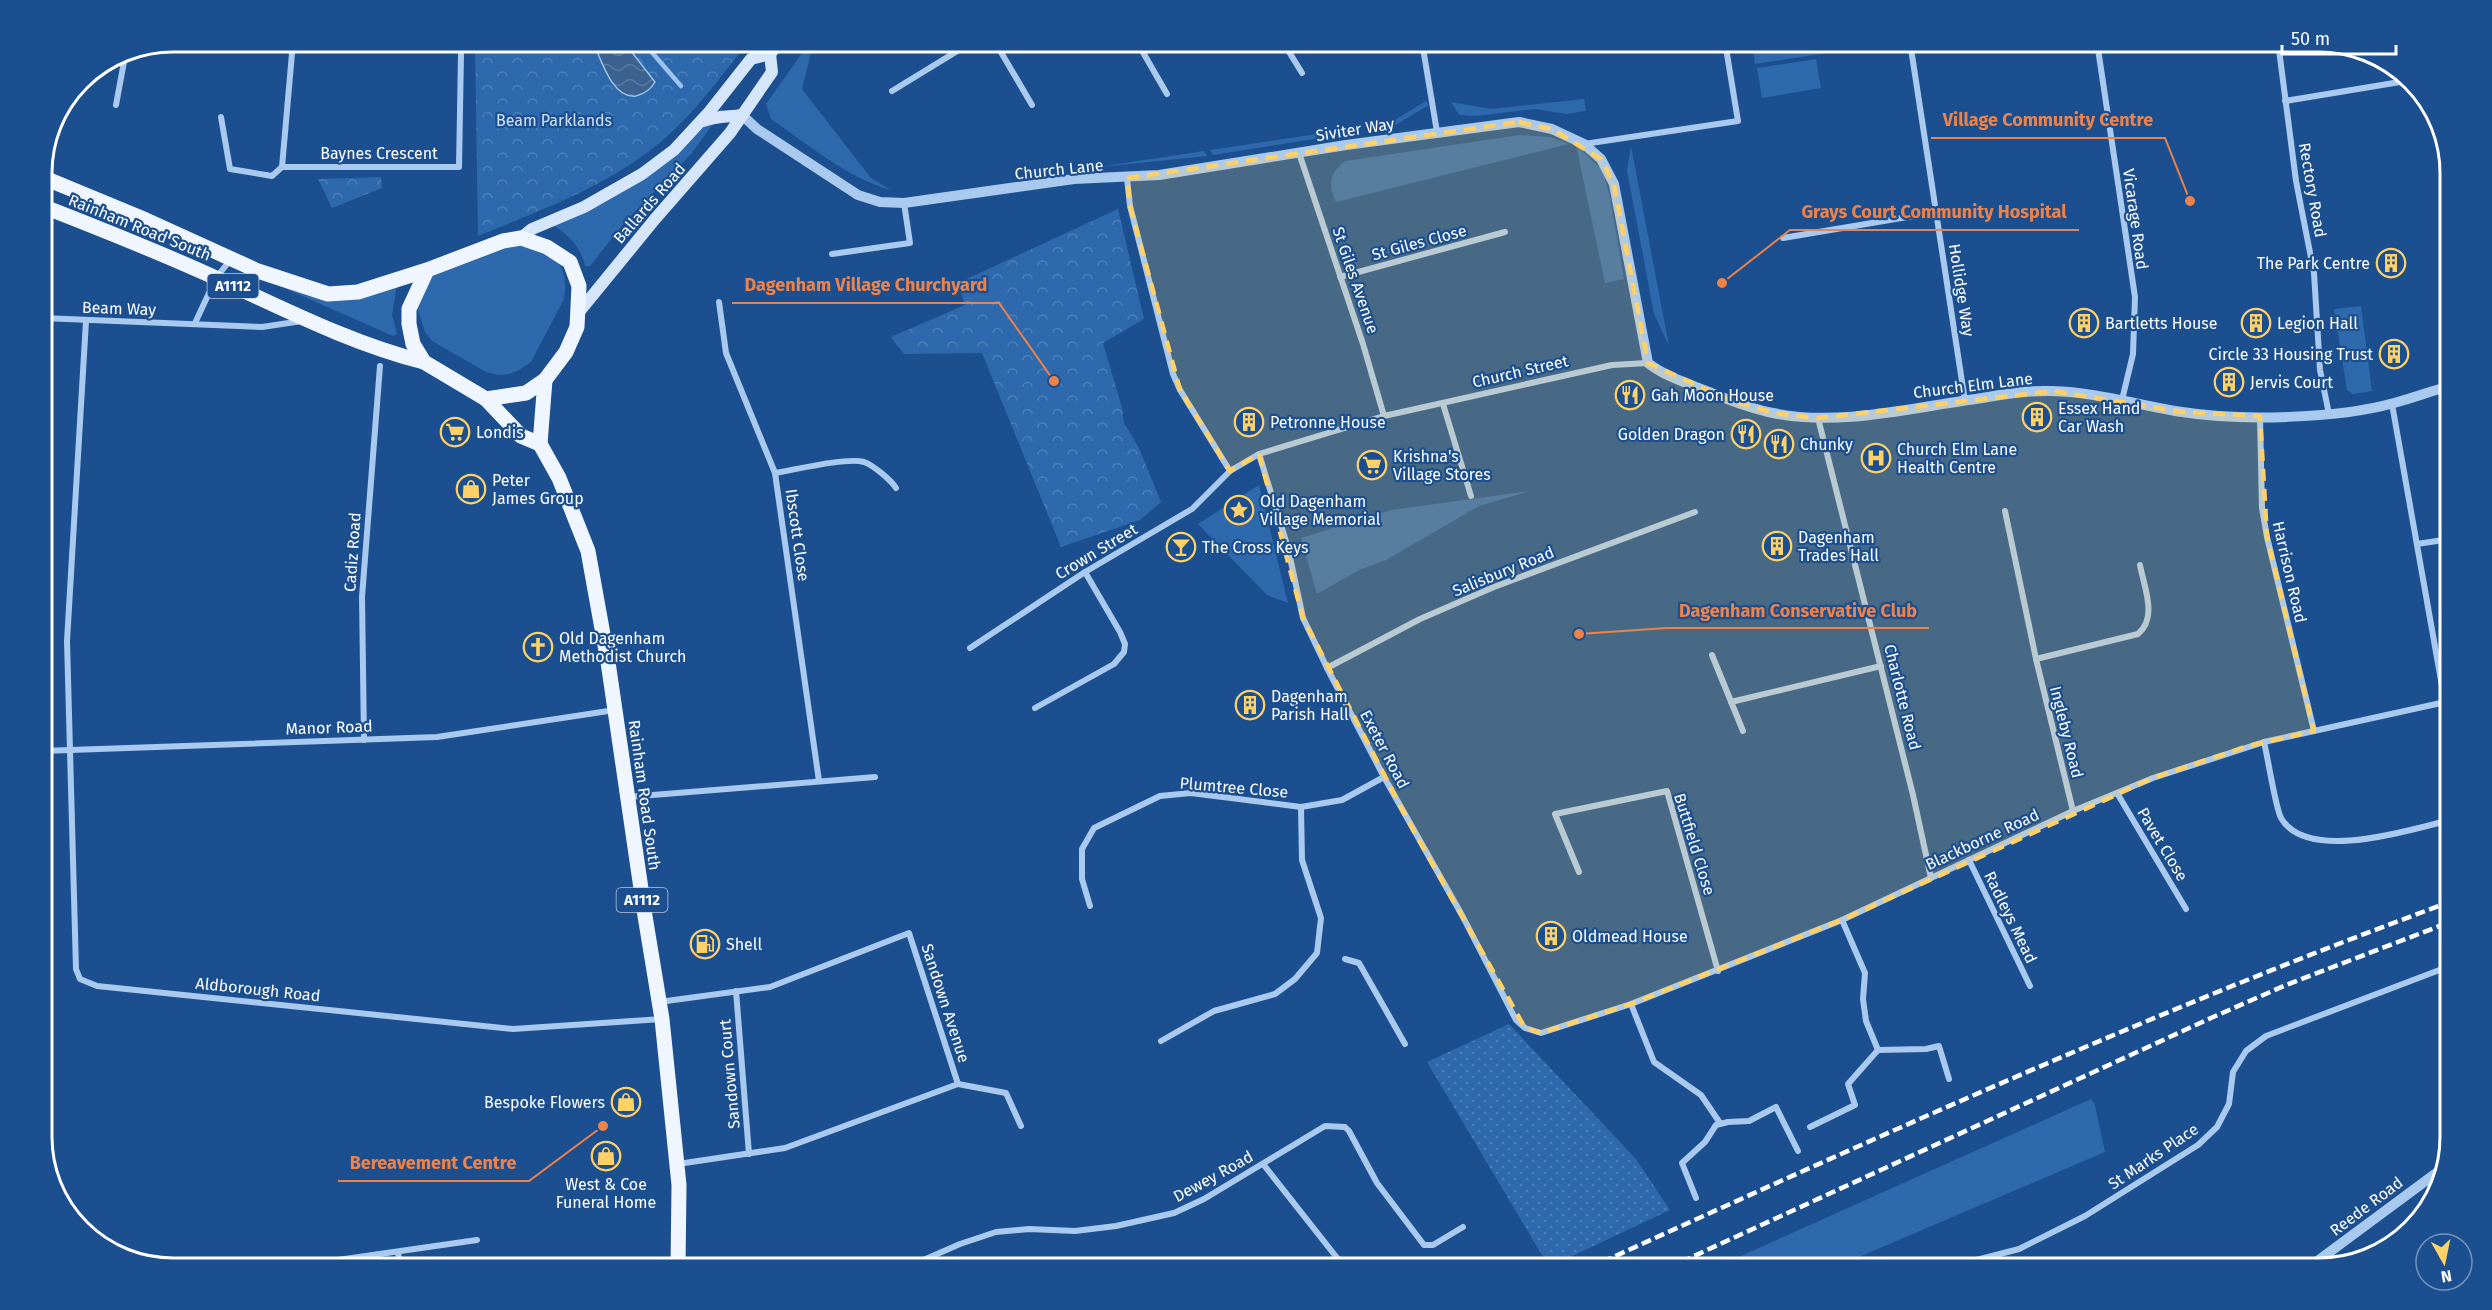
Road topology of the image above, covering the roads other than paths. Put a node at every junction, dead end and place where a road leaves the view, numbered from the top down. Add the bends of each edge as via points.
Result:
1 (292, 52) edge
2 (460, 52) edge
3 (956, 52) edge
4 (1001, 52) edge
5 (1143, 52) edge
6 (1289, 52) edge
7 (1424, 52) edge
8 (1727, 52) edge
9 (1912, 52) edge
10 (2098, 52) edge
11 (2279, 52) edge
12 (770, 54) joint
13 (124, 63) edge
14 (1302, 73) dead end
15 (2398, 82) edge
16 (892, 91) dead end
17 (1167, 94) dead end
18 (2285, 101) junction
19 (116, 105) dead end
20 (1032, 105) dead end
21 (742, 115) junction
22 (220, 117) dead end
23 (698, 122) junction
24 (1437, 132) junction
25 (1584, 144) junction
26 (1299, 153) junction
27 (282, 166) junction
28 (1127, 178) junction
29 (53, 182) edge
30 (904, 203) junction
31 (53, 210) edge
32 (1937, 212) junction
33 (1506, 232) dead end
34 (521, 238) junction
35 (1783, 238) dead end
36 (832, 254) dead end
37 (231, 259) junction
38 (427, 270) junction
39 (1340, 277) junction
40 (216, 278) junction
41 (719, 302) dead end
42 (579, 312) junction
43 (53, 319) edge
44 (308, 320) junction
45 (86, 321) junction
46 (195, 323) junction
47 (424, 362) junction
48 (1648, 363) junction
49 (380, 366) dead end
50 (545, 380) junction
51 (2439, 389) edge
52 (486, 399) junction
53 (2122, 400) junction
54 (1965, 401) junction
55 (1443, 404) junction
56 (2392, 404) junction
57 (2329, 414) junction
58 (1384, 416) junction
59 (1818, 417) junction
60 (2260, 417) junction
61 (540, 444) junction
62 (1259, 454) junction
63 (1230, 471) junction
64 (775, 473) junction
65 (896, 488) dead end
66 (1471, 496) dead end
67 (2005, 511) dead end
68 (1695, 512) dead end
69 (2439, 541) edge
70 (2417, 544) junction
71 (2140, 565) dead end
72 (1085, 572) junction
73 (970, 648) dead end
74 (1712, 655) dead end
75 (2036, 659) junction
76 (2440, 659) edge
77 (1881, 666) junction
78 (1327, 668) junction
79 (1731, 702) junction
80 (2440, 704) edge
81 (1035, 708) dead end
82 (615, 710) junction
83 (1743, 731) dead end
84 (2314, 731) junction
85 (364, 740) junction
86 (2264, 742) junction
87 (53, 751) edge
88 (70, 751) junction
89 (874, 777) dead end
90 (1384, 777) junction
91 (819, 781) junction
92 (2117, 793) junction
93 (627, 797) junction
94 (1301, 807) junction
95 (2073, 811) junction
96 (2440, 822) edge
97 (1969, 860) junction
98 (1579, 872) dead end
99 (1931, 878) junction
100 (1090, 906) dead end
101 (2186, 909) dead end
102 (1842, 920) junction
103 (1345, 959) dead end
104 (2440, 970) edge
105 (1718, 971) junction
106 (2030, 986) dead end
107 (736, 992) junction
108 (659, 1002) junction
109 (1631, 1004) junction
110 (662, 1018) junction
111 (1536, 1031) joint
112 (1161, 1041) dead end
113 (1405, 1044) dead end
114 (1878, 1050) junction
115 (1950, 1079) dead end
116 (958, 1084) junction
117 (1720, 1123) junction
118 (1021, 1126) dead end
119 (1810, 1127) dead end
120 (1798, 1151) dead end
121 (749, 1154) junction
122 (677, 1164) junction
123 (1263, 1164) junction
124 (2432, 1178) edge
125 (1696, 1198) dead end
126 (1463, 1227) dead end
127 (477, 1240) dead end
128 (398, 1252) junction
129 (354, 1258) edge
130 (399, 1258) edge
131 (678, 1258) edge
132 (928, 1258) edge
133 (1337, 1258) edge
134 (1984, 1258) edge
135 (2322, 1258) edge

1 - 27 street
2 - 27 street, Baynes Crescent via 459,167
3 - 16 street
4 - 20 street
5 - 17 street
6 - 14 street
7 - 24 street
8 - 25 street via 1738,121
9 - 32 street, Hollidge Way
10 - 53 street, Vicarage Road via 2134,297 2133,354
11 - 18 street, Rectory Road
12 - 21 main road, Ballards Road via 772,72
12 - 23 main road, Ballards Road via 751,59
13 - 19 street
15 - 18 street
18 - 57 street, Rectory Road via 2314,273 2320,370
21 - 23 main road via 721,115
21 - 30 street, Church Lane via 757,129 858,195 880,202
21 - 42 main road, Ballards Road
22 - 27 street via 230,170 272,176
23 - 34 main road, Ballards Road via 674,150 642,174
24 - 25 street, Siviter Way via 1519,122 1552,129
24 - 26 street, Siviter Way
25 - 48 street, Siviter Way via 1601,159 1614,184
26 - 28 street, Siviter Way
26 - 39 street, St Giles Avenue
28 - 30 street, Church Lane via 1074,179
28 - 63 street, Church Lane via 1130,206 1173,374
29 - 37 main road, Rainham Road South / A1112
30 - 36 street via 910,243
31 - 40 main road, Rainham Road South / A1112
32 - 35 street
32 - 54 street, Hollidge Way
33 - 39 street, St Giles Close
34 - 38 main road, A1112
34 - 42 main road via 547,247 570,262 579,286
37 - 38 main road, Rainham Road South / A1112 via 328,294 358,292
37 - 40 street
38 - 47 main road via 409,309 413,344
39 - 58 street, St Giles Avenue
40 - 44 main road, Rainham Road South / A1112
40 - 46 street
41 - 64 street, Ibscott Close via 726,353
42 - 50 main road via 566,352
43 - 45 street, Beam Way
44 - 46 street, Beam Way via 262,327
44 - 47 main road, Rainham Road South / A1112
45 - 46 street, Beam Way
45 - 88 street via 67,641
47 - 52 main road, A1112
48 - 55 street, Church Street via 1612,365
48 - 59 street via 1660,373 1730,400 1774,413
49 - 85 street, Cadiz Road via 362,597
50 - 52 main road via 526,393
50 - 61 main road
51 - 56 street, Church Elm Lane
52 - 61 main road, A1112 via 521,436
53 - 54 street, Church Elm Lane via 2053,391
53 - 60 street, Church Elm Lane via 2183,412
54 - 59 street, Church Elm Lane
55 - 58 street, Church Street
55 - 66 street
56 - 57 street, Church Elm Lane
56 - 70 street
57 - 60 street, Church Elm Lane
58 - 62 street, Church Street
59 - 77 street, Charlotte Road
60 - 84 street, Harrison Road via 2264,518
61 - 82 main road, Rainham Road South / A1112 via 559,478 588,552
62 - 63 street, Church Street
62 - 78 street, Exeter Road via 1288,548 1303,618
63 - 72 street, Crown Street via 1192,509
64 - 65 street via 864,462
64 - 91 street, Ibscott Close
67 - 75 street, Ingleby Road
68 - 78 street, Salisbury Road via 1494,586
69 - 70 street
70 - 76 street
71 - 75 street via 2149,612 2146,628 2138,634
72 - 73 street, Crown Street
72 - 81 street via 1120,632 1124,652 1113,664
74 - 79 street
75 - 95 street, Ingleby Road
77 - 79 street
77 - 99 street, Charlotte Road
78 - 90 street, Exeter Road
79 - 83 street
80 - 84 street, Blackborne Road
82 - 85 street, Manor Road via 437,737
82 - 93 main road, Rainham Road South / A1112
84 - 86 street, Blackborne Road
85 - 88 street, Manor Road
86 - 92 street, Blackborne Road
86 - 96 street via 2281,817 2295,833 2328,842
87 - 88 street, Manor Road
88 - 110 street, Aldborough Road via 76,969 80,979 97,986 513,1029
89 - 91 street
90 - 94 street, Plumtree Close via 1342,800
90 - 111 street, Exeter Road via 1516,1020
91 - 93 street
92 - 95 street, Blackborne Road
92 - 101 street, Pavet Close
93 - 108 main road, Rainham Road South / A1112
94 - 100 street, Plumtree Close via 1191,794 1160,796 1094,828 1082,849 1082,879
94 - 112 street via 1302,860 1321,918 1317,953 1295,979 1275,994 1214,1011
95 - 97 street, Blackborne Road
97 - 99 street, Blackborne Road
97 - 106 street, Radleys Mead
98 - 105 street, Buttfield Close via 1555,814 1668,790
99 - 102 street, Blackborne Road
102 - 105 street, Blackborne Road
102 - 114 street via 1864,973 1864,1011
103 - 113 street via 1359,963
104 - 134 street, St Marks Place via 2266,1036 2246,1051 2233,1072 2229,1104 2217,1127 2198,1145 2085,1216 2019,1249
105 - 109 street, Blackborne Road
107 - 108 street, Sandown Avenue
107 - 116 street, Sandown Avenue via 770,987 909,933
107 - 121 street, Sandown Court
108 - 110 main road, Rainham Road South / A1112
109 - 111 street, Blackborne Road via 1541,1033
109 - 117 street via 1654,1062 1701,1095
110 - 122 main road, Rainham Road South / A1112
114 - 115 street via 1939,1046
114 - 119 street via 1848,1084 1855,1106
116 - 118 street via 1006,1093
116 - 121 street, Sandown Avenue via 785,1148
117 - 120 street via 1749,1120 1776,1107
117 - 125 street via 1682,1163
121 - 122 street, Sandown Avenue
122 - 131 main road, Rainham Road South / A1112
123 - 126 street, Dewey Road via 1325,1126 1345,1127 1377,1183 1424,1245 1433,1245
123 - 132 street, Dewey Road via 1174,1213 1075,1231 996,1232
123 - 133 street
124 - 135 street, Reede Road
127 - 128 street
128 - 129 street
128 - 130 street

